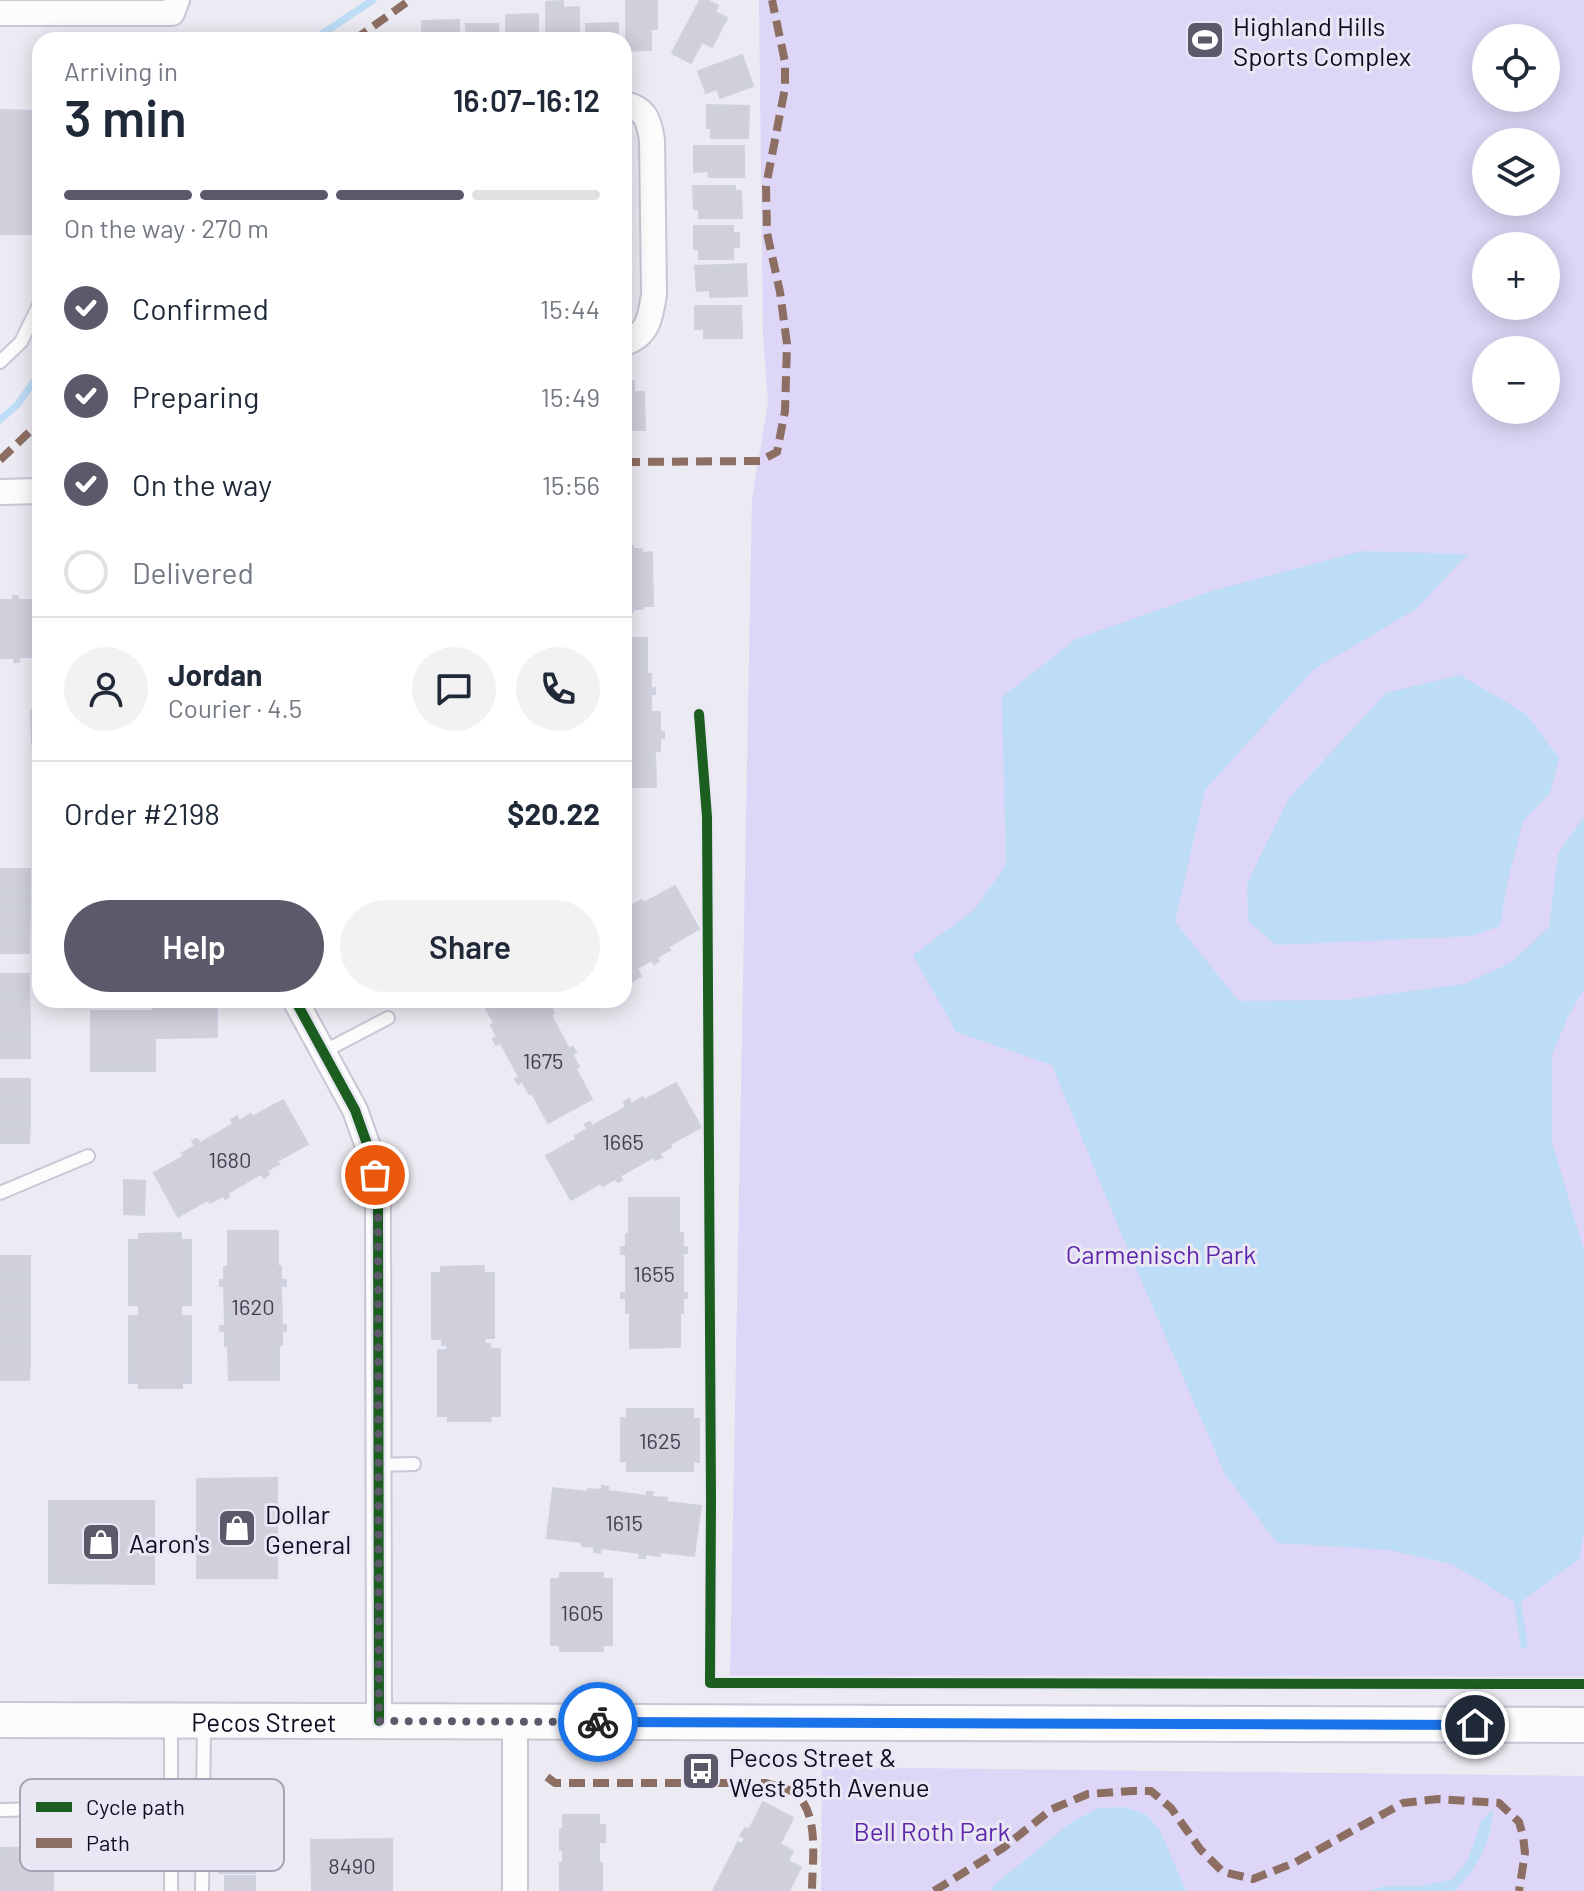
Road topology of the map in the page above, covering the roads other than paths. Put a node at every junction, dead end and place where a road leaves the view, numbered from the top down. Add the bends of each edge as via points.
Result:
1 (175, 7) edge
2 (0, 13) edge
3 (634, 108) edge
4 (32, 319) edge
5 (634, 338) edge
6 (0, 362) edge
7 (32, 491) edge
8 (0, 492) edge
9 (299, 1008) edge
10 (388, 1018) dead end
11 (323, 1052) junction
12 (88, 1156) dead end
13 (0, 1193) edge
14 (414, 1464) dead end
15 (378, 1465) junction
16 (0, 1720) edge
17 (187, 1721) junction
18 (379, 1721) junction
19 (515, 1722) junction
20 (1584, 1725) edge
21 (176, 1779) edge
22 (192, 1779) edge
23 (0, 1810) edge
24 (20, 1810) edge
25 (200, 1871) edge
26 (202, 1891) edge
27 (515, 1891) edge

1 - 2 street
3 - 5 street via 650,125 652,140 654,294 651,317
4 - 6 lane via 21,342
7 - 8 street
9 - 11 street
10 - 11 lane
11 - 15 street via 355,1110 378,1192
12 - 13 lane
14 - 15 lane
15 - 18 street
16 - 17 main road, Pecos Street
17 - 18 main road, Pecos Street
17 - 21 lane
17 - 22 lane
18 - 19 main road, Pecos Street
19 - 20 main road, Pecos Street
19 - 27 street
23 - 24 lane
25 - 26 lane

